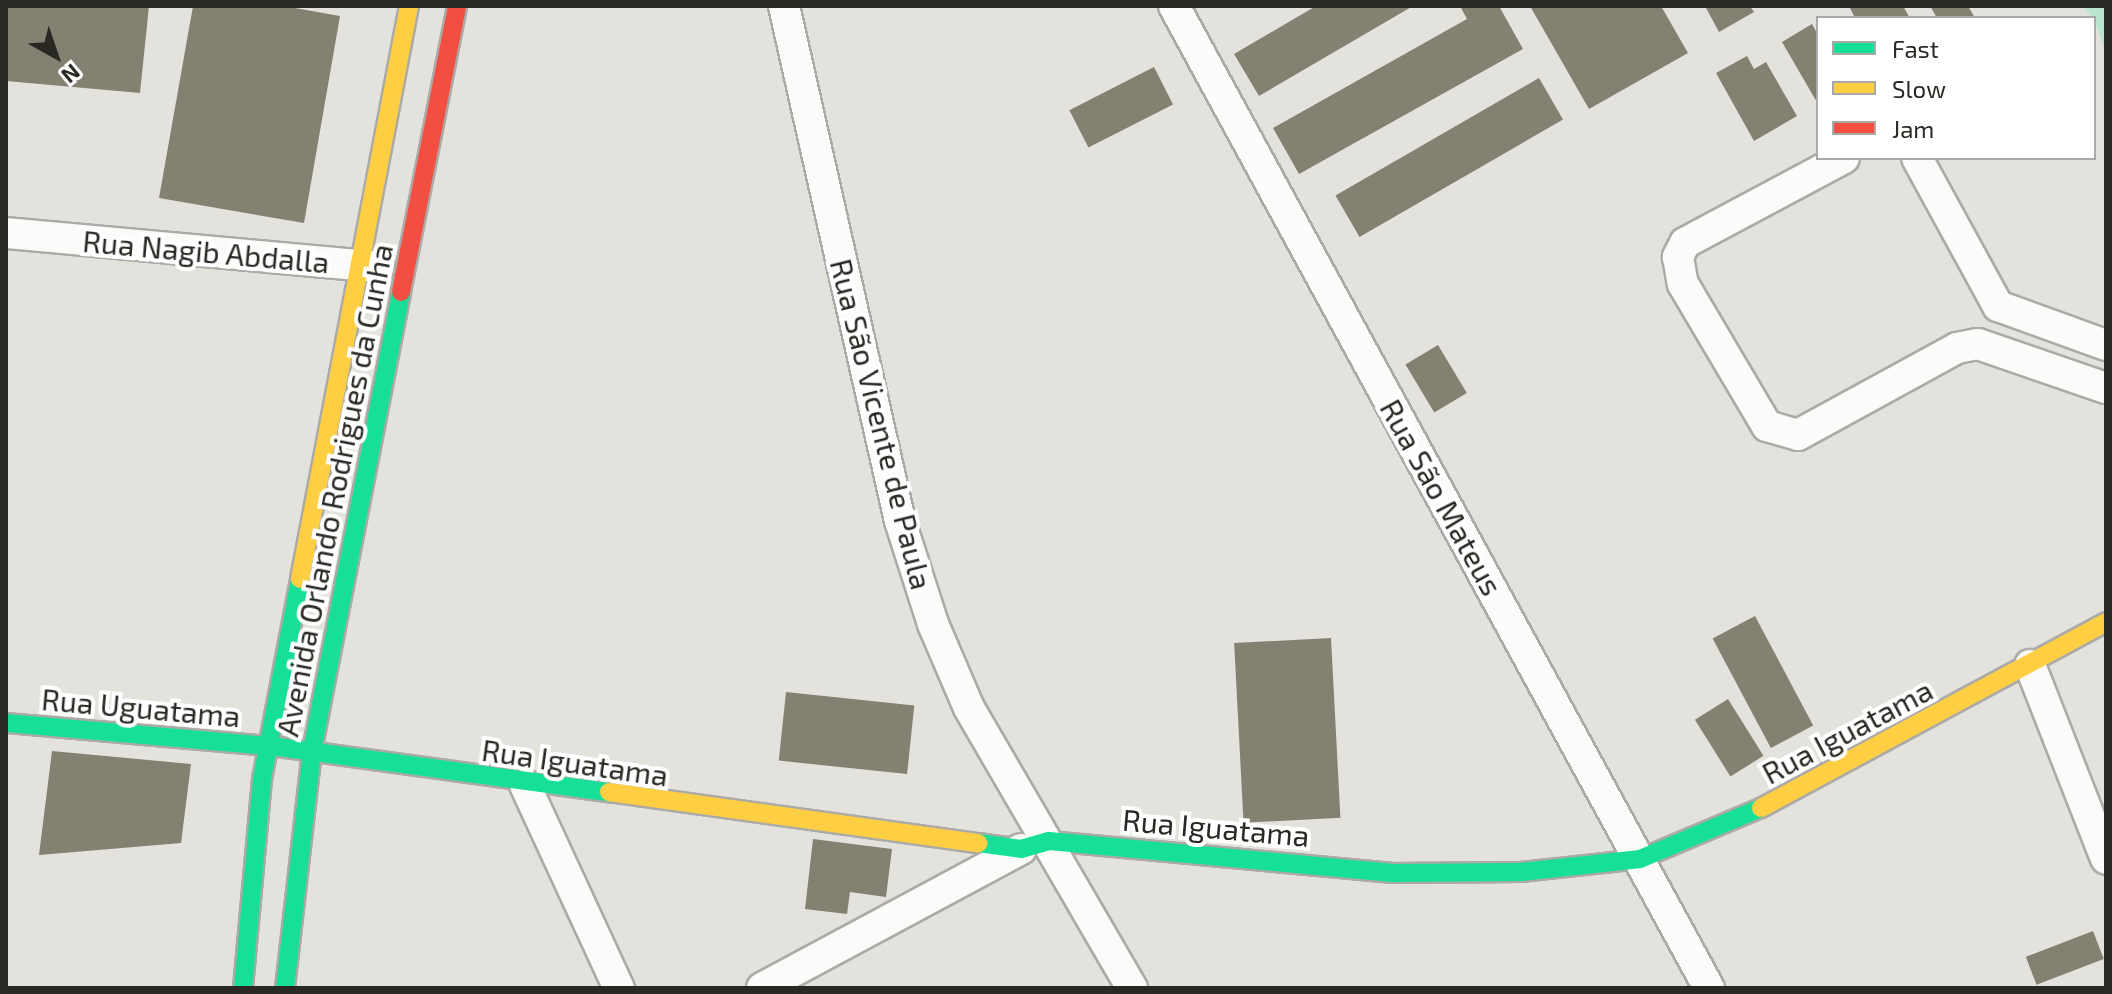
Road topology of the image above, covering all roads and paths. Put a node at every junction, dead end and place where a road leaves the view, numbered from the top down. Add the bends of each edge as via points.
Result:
1 (409, 6) edge
2 (457, 6) edge
3 (784, 6) edge
4 (1174, 6) edge
5 (1840, 160) edge
6 (1918, 160) edge
7 (6, 233) edge
8 (363, 266) junction
9 (406, 269) junction
10 (2106, 345) edge
11 (2106, 388) edge
12 (2106, 622) edge
13 (2030, 665) junction
14 (6, 723) edge
15 (271, 746) junction
16 (312, 751) junction
17 (525, 785) junction
18 (1035, 845) junction
19 (1640, 859) junction
20 (2106, 859) edge
21 (243, 988) edge
22 (285, 988) edge
23 (619, 988) edge
24 (762, 988) edge
25 (1132, 988) edge
26 (1709, 988) edge

1 - 8 street, Avenida Orlando Rodrigues da Cunha
2 - 9 street, Avenida Orlando Rodrigues da Cunha
3 - 18 street, Rua São Vicente de Paula via 905,536 969,708
4 - 19 street, Rua São Mateus
5 - 11 street via 1685,243 1678,257 1683,284 1767,426 1798,435 1957,348 1978,344
6 - 10 street via 1998,306
7 - 8 street, Rua Nagib Abdalla
8 - 9 street, Rua Nagib Abdalla
8 - 15 street, Avenida Orlando Rodrigues da Cunha
9 - 16 street, Avenida Orlando Rodrigues da Cunha
12 - 13 street, Rua Iguatama
13 - 19 street, Rua Iguatama via 1757,810
13 - 20 street
14 - 15 street, Rua Uguatama
15 - 16 street, Rua Iguatama
15 - 21 street, Avenida Orlando Rodrigues da Cunha
16 - 17 street, Rua Iguatama
16 - 22 street, Avenida Orlando Rodrigues da Cunha
17 - 18 street, Rua Iguatama
17 - 23 street
18 - 19 street, Rua Iguatama via 1391,873 1521,872
18 - 24 street
18 - 25 street, Rua São Vicente de Paula
19 - 26 street, Rua São Mateus

